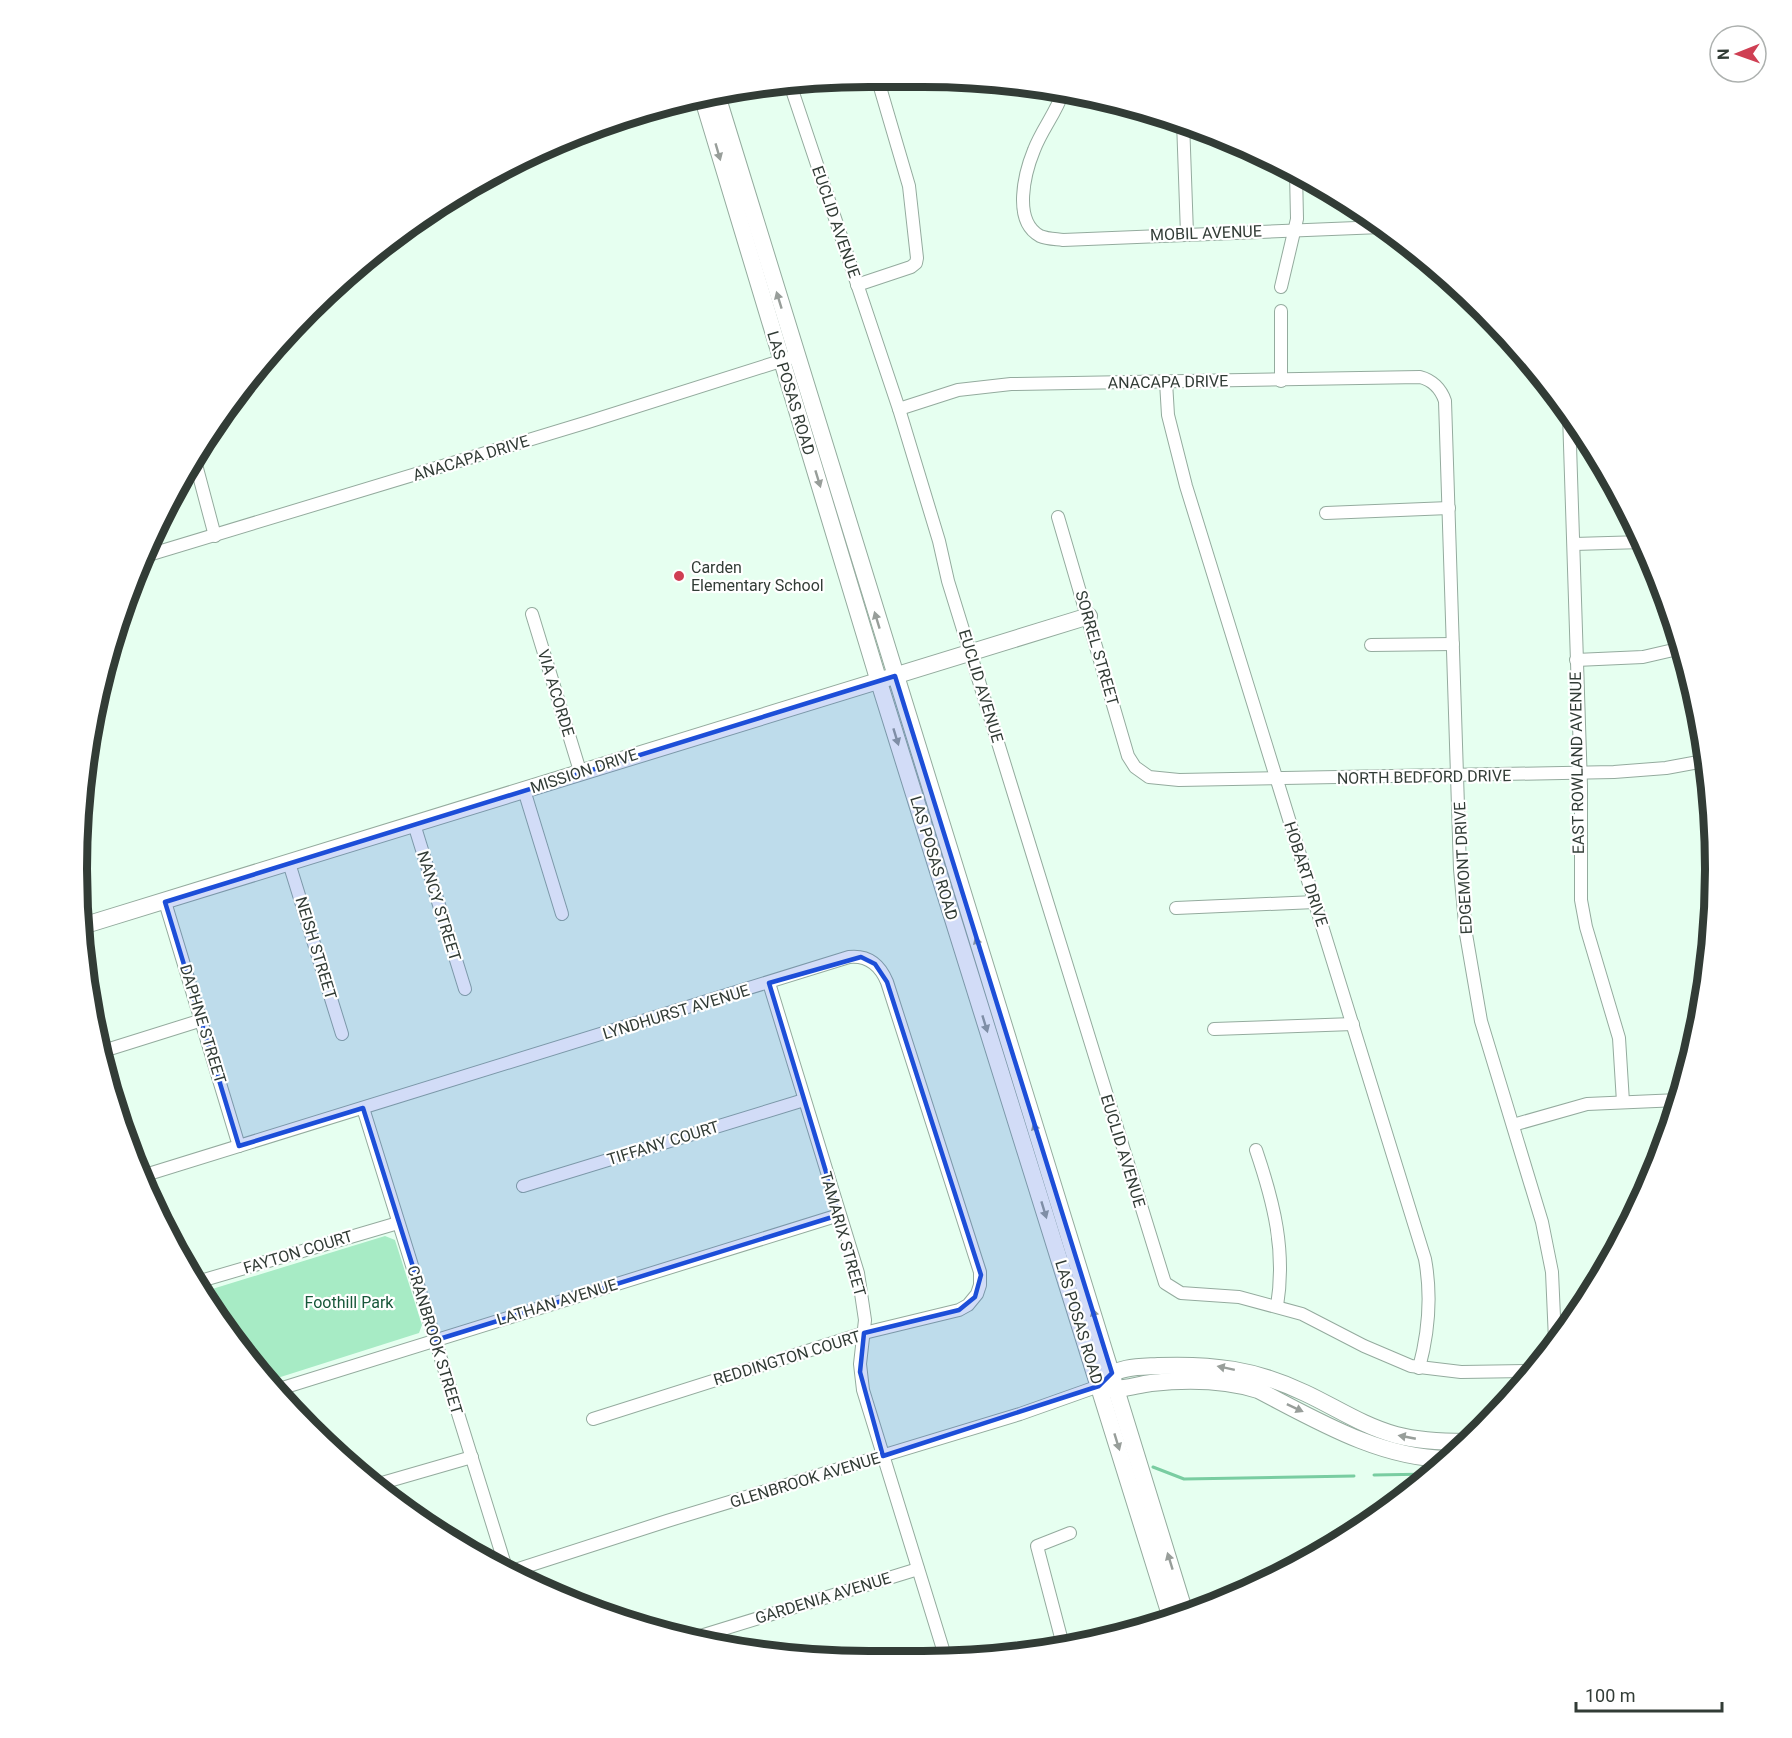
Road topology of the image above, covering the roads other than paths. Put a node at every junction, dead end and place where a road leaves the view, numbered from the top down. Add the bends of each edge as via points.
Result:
1 (880, 87) edge
2 (792, 92) edge
3 (1060, 99) edge
4 (719, 102) edge
5 (705, 105) edge
6 (1183, 133) edge
7 (1296, 182) edge
8 (1369, 227) edge
9 (1295, 230) junction
10 (1187, 234) junction
11 (857, 285) junction
12 (1281, 287) dead end
13 (1281, 311) dead end
14 (789, 358) junction
15 (1281, 381) junction
16 (1166, 382) junction
17 (1437, 387) joint
18 (899, 409) junction
19 (1570, 430) edge
20 (197, 470) edge
21 (1449, 508) junction
22 (1326, 513) dead end
23 (1058, 517) dead end
24 (215, 536) junction
25 (1633, 542) edge
26 (1574, 544) junction
27 (154, 553) edge
28 (532, 614) dead end
29 (1089, 616) junction
30 (1453, 644) junction
31 (1371, 645) dead end
32 (1673, 650) edge
33 (970, 651) junction
34 (1576, 660) junction
35 (887, 679) junction
36 (1697, 762) edge
37 (580, 771) junction
38 (1580, 773) junction
39 (1144, 774) joint
40 (1458, 776) junction
41 (1276, 780) junction
42 (524, 790) junction
43 (414, 824) junction
44 (289, 863) junction
45 (165, 902) junction
46 (1316, 902) junction
47 (1176, 908) dead end
48 (562, 914) dead end
49 (89, 924) edge
50 (770, 983) junction
51 (465, 989) dead end
52 (202, 1020) junction
53 (1353, 1024) junction
54 (1214, 1029) dead end
55 (342, 1034) dead end
56 (109, 1049) edge
57 (804, 1100) junction
58 (1669, 1101) edge
59 (1623, 1102) junction
60 (363, 1108) junction
61 (1513, 1125) junction
62 (239, 1146) junction
63 (1256, 1150) dead end
64 (150, 1174) edge
65 (523, 1186) dead end
66 (839, 1215) junction
67 (398, 1223) junction
68 (204, 1280) edge
69 (977, 1294) joint
70 (1277, 1306) junction
71 (1555, 1328) edge
72 (864, 1334) junction
73 (436, 1340) junction
74 (1419, 1368) junction
75 (1522, 1371) edge
76 (1112, 1373) junction
77 (1099, 1386) junction
78 (284, 1388) edge
79 (1117, 1390) junction
80 (593, 1419) dead end
81 (1455, 1442) edge
82 (472, 1456) junction
83 (883, 1456) junction
84 (1438, 1458) edge
85 (384, 1482) edge
86 (1070, 1533) dead end
87 (505, 1560) edge
88 (519, 1568) edge
89 (918, 1569) junction
90 (1183, 1606) edge
91 (1170, 1610) edge
92 (707, 1634) edge
93 (1061, 1638) edge
94 (943, 1650) edge

1 - 11 street via 909,186 917,258 911,267
2 - 11 street, EUCLID AVENUE
3 - 10 street, MOBIL AVENUE via 1034,148 1026,176 1024,206 1033,231 1063,240
14 -> 4 main road, LAS POSAS ROAD
5 -> 14 main road, LAS POSAS ROAD
6 - 10 street
7 - 9 street
8 - 9 street, MOBIL AVENUE
9 - 10 street, MOBIL AVENUE
9 - 12 street
11 - 18 street, EUCLID AVENUE
13 - 15 street
14 - 24 street, ANACAPA DRIVE
14 - 35 main road, LAS POSAS ROAD
15 - 16 street, ANACAPA DRIVE
15 - 17 street, ANACAPA DRIVE via 1420,377
16 - 18 street, ANACAPA DRIVE via 985,385
16 - 41 street, HOBART DRIVE via 1173,439
17 - 21 street, EDGEMONT DRIVE via 1445,401
18 - 33 street, EUCLID AVENUE
19 - 26 street, EAST ROWLAND AVENUE
20 - 24 street
21 - 22 street
21 - 30 street, EDGEMONT DRIVE
23 - 29 street, SORREL STREET
24 - 27 street, ANACAPA DRIVE
25 - 26 street
26 - 34 street, EAST ROWLAND AVENUE
28 - 37 street, VIA ACORDE
29 - 33 main road, MISSION DRIVE
29 - 39 street, SORREL STREET via 1128,756
30 - 31 street
30 - 40 street, EDGEMONT DRIVE
32 - 34 street via 1643,657
33 - 35 main road, MISSION DRIVE
33 - 70 street, EUCLID AVENUE via 1157,1262 1170,1287 1181,1293 1239,1297
34 - 38 street, EAST ROWLAND AVENUE
35 - 37 main road, MISSION DRIVE
76 -> 35 main road, LAS POSAS ROAD
35 -> 77 main road, LAS POSAS ROAD
36 - 38 street, NORTH BEDFORD DRIVE via 1651,770
37 - 42 main road, MISSION DRIVE
38 - 40 street, NORTH BEDFORD DRIVE
38 - 59 street, EAST ROWLAND AVENUE via 1581,900 1619,1038
39 - 41 street, NORTH BEDFORD DRIVE via 1179,780
40 - 41 street, NORTH BEDFORD DRIVE
40 - 61 street, EDGEMONT DRIVE via 1460,869 1473,979 1481,1021
41 - 46 street, HOBART DRIVE
42 - 43 main road, MISSION DRIVE
42 - 48 street
43 - 44 main road, MISSION DRIVE
43 - 51 street, NANCY STREET
44 - 45 main road, MISSION DRIVE
44 - 55 street, NEISH STREET
45 - 49 main road, MISSION DRIVE
45 - 52 street, DAPHNE STREET
46 - 47 street
46 - 53 street, HOBART DRIVE
50 - 57 street, TAMARIX STREET
50 - 60 street, LYNDHURST AVENUE
50 - 69 street, LYNDHURST AVENUE via 849,957 867,959 880,969 980,1272
52 - 56 street
52 - 62 street, DAPHNE STREET
53 - 54 street
53 - 74 street, HOBART DRIVE via 1425,1259 1429,1318
57 - 65 street, TIFFANY COURT
57 - 66 street, TAMARIX STREET
58 - 59 street
59 - 61 street via 1571,1107
60 - 62 street, LYNDHURST AVENUE
60 - 67 street, CRANBROOK STREET
61 - 71 street, EDGEMONT DRIVE via 1546,1242
62 - 64 street, LYNDHURST AVENUE
63 - 70 street via 1280,1238
66 - 72 street, TAMARIX STREET via 861,1289
66 - 73 street, LATHAN AVENUE
67 - 68 street, FAYTON COURT
67 - 73 street, CRANBROOK STREET
69 - 72 street, REDDINGTON COURT via 959,1310
70 - 74 street via 1324,1323 1364,1346
72 - 80 street, REDDINGTON COURT
72 - 83 street, TAMARIX STREET via 860,1372
73 - 78 street, LATHAN AVENUE
73 - 82 street, CRANBROOK STREET
74 - 75 street
76 - 77 main road
76 - 79 main road, LAS POSAS ROAD
81 -> 76 main road via 1396,1435 1341,1413 1292,1387 1221,1366 1138,1367
77 - 79 main road
77 - 83 street, GLENBROOK AVENUE
77 -> 91 main road, LAS POSAS ROAD
79 -> 84 main road via 1174,1381 1244,1386 1258,1389 1354,1438 1396,1451
90 -> 79 main road, LAS POSAS ROAD
82 - 85 street
82 - 87 street, CRANBROOK STREET
83 - 88 street, GLENBROOK AVENUE
83 - 89 street, TAMARIX STREET
86 - 93 street via 1036,1546
89 - 92 street, GARDENIA AVENUE
89 - 94 street, TAMARIX STREET

